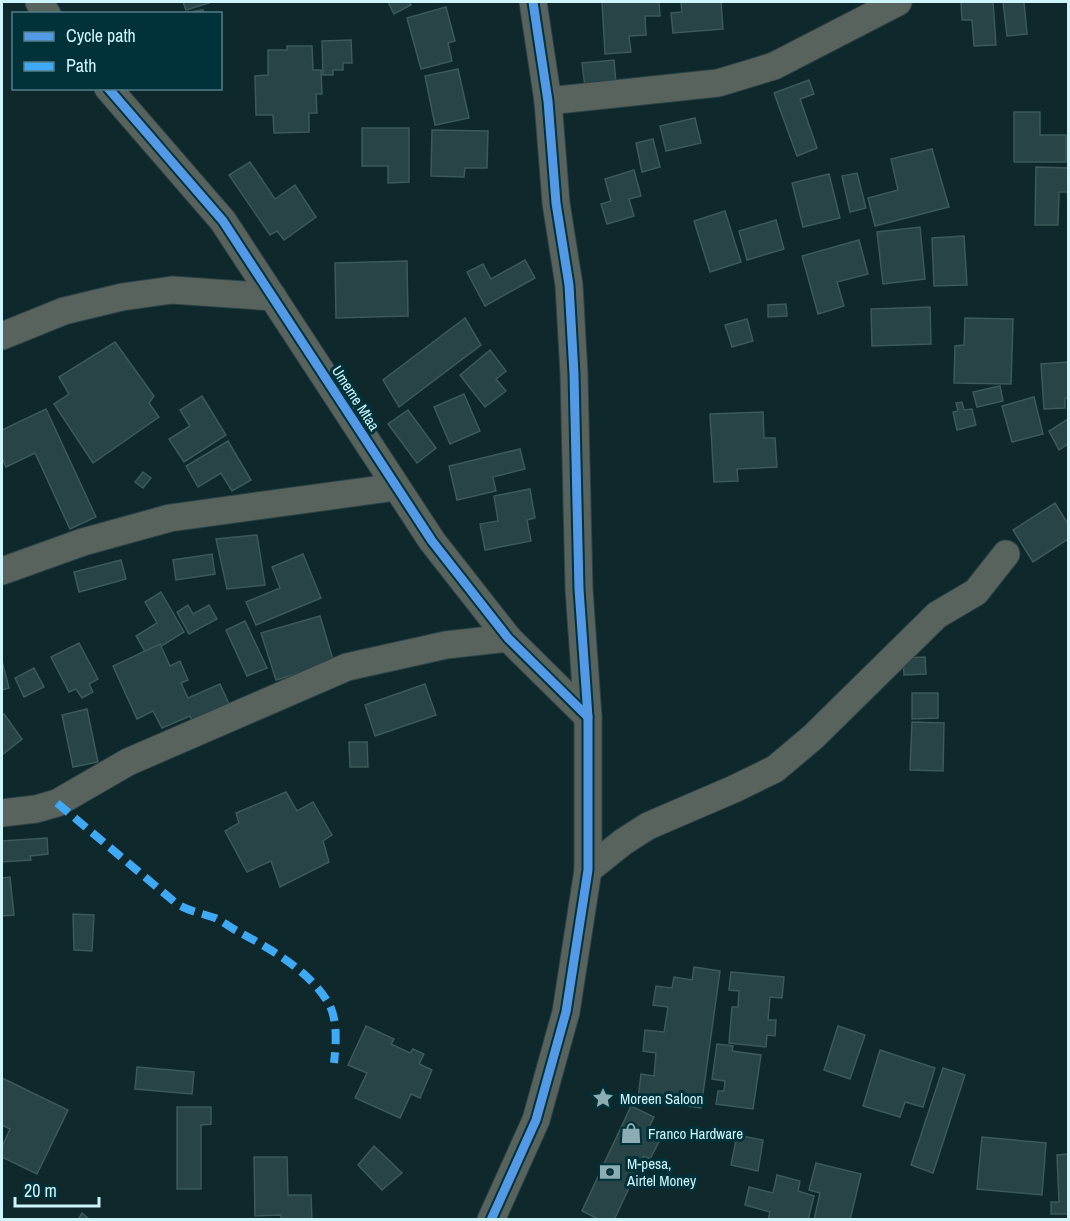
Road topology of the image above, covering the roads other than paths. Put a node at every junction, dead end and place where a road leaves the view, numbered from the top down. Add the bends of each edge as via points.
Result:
1 (533, 2) edge
2 (898, 2) edge
3 (110, 90) edge
4 (548, 101) junction
5 (273, 297) junction
6 (2, 336) edge
7 (396, 487) junction
8 (1006, 554) dead end
9 (2, 571) edge
10 (508, 638) junction
11 (588, 717) junction
12 (2, 813) edge
13 (588, 870) junction
14 (491, 1220) edge

1 - 4 street
2 - 4 street via 774,66 718,83
3 - 5 street, Umeme Mtaa via 223,221
4 - 11 street via 556,203 569,285 579,589
5 - 6 street via 172,290 122,297 64,311
5 - 7 street, Umeme Mtaa
7 - 9 street via 170,519 83,542
7 - 10 street, Umeme Mtaa via 432,541
8 - 13 street via 976,592 937,615 775,769 648,826
10 - 11 street, Umeme Mtaa
10 - 12 street via 446,645 347,667 129,762 57,803
11 - 13 street
13 - 14 street via 566,1012 536,1120

